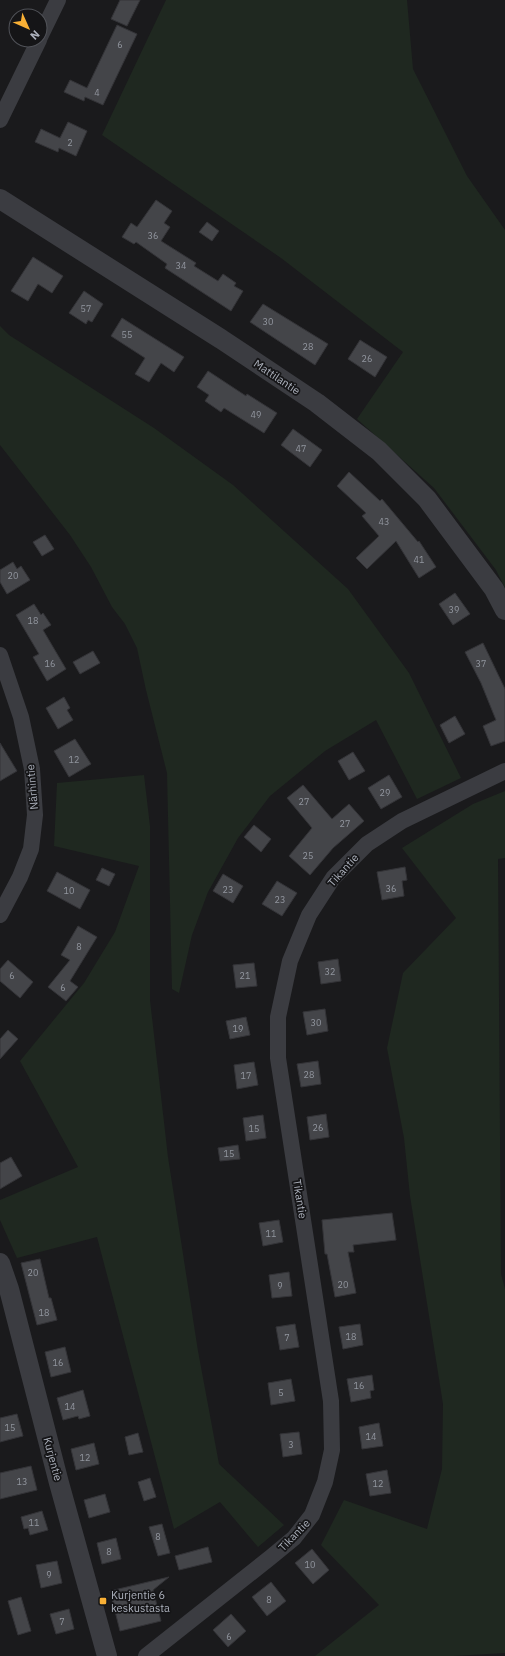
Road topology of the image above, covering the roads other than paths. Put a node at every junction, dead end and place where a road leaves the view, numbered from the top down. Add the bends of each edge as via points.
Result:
1 (58, 0) edge
2 (48, 21) edge
3 (35, 48) edge
4 (0, 120) edge
5 (0, 199) edge
6 (505, 610) edge
7 (0, 655) edge
8 (505, 770) edge
9 (0, 916) edge
10 (0, 1263) edge
11 (107, 1656) edge
12 (146, 1656) edge

1 - 2 street
3 - 4 street
5 - 6 street, Mattilantie via 317,403 378,451 427,499 494,589
7 - 9 street, Närhintie via 21,716 32,769 34,815 31,849
8 - 12 street, Tikantie via 402,821 367,844 334,878 309,915 290,961 278,1017 278,1058 331,1401 332,1450 327,1476 312,1515 294,1538
10 - 11 street, Kurjentie

